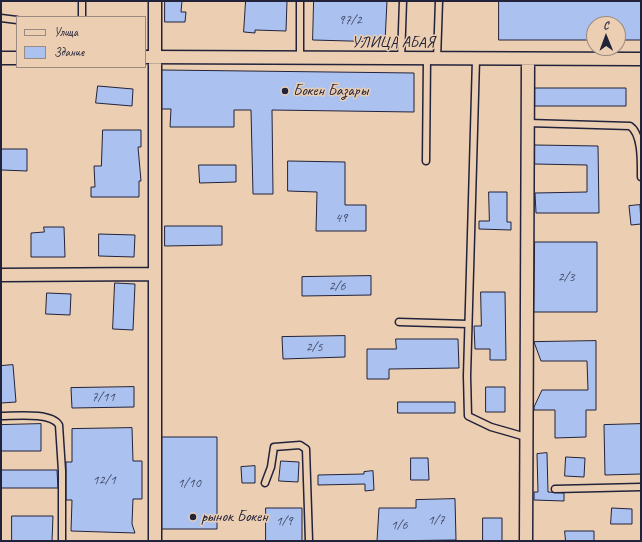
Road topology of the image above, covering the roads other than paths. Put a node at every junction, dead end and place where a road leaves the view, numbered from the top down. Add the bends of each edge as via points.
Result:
1 (82, 1) edge
2 (155, 1) edge
3 (300, 1) edge
4 (403, 1) edge
5 (439, 1) edge
6 (82, 16) edge
7 (1, 18) edge
8 (16, 20) edge
9 (150, 57) edge
10 (1, 58) edge
11 (16, 58) edge
12 (300, 58) junction
13 (401, 59) junction
14 (432, 59) junction
15 (476, 59) junction
16 (641, 59) edge
17 (528, 60) junction
18 (528, 123) junction
19 (426, 161) dead end
20 (641, 177) edge
21 (155, 274) junction
22 (1, 275) edge
23 (399, 322) dead end
24 (468, 324) junction
25 (1, 416) edge
26 (526, 437) junction
27 (265, 483) dead end
28 (641, 487) edge
29 (555, 489) dead end
30 (62, 541) edge
31 (155, 541) edge
32 (309, 541) edge
33 (526, 541) edge

1 - 6 lane
2 - 9 street
3 - 12 lane
4 - 13 lane
5 - 14 lane
7 - 8 lane
9 - 12 street, УЛИЦА АБАЯ
9 - 21 street
10 - 11 street
12 - 13 street, УЛИЦА АБАЯ
13 - 14 street, УЛИЦА АБАЯ
14 - 15 street, УЛИЦА АБАЯ
14 - 19 lane
15 - 17 street, УЛИЦА АБАЯ
15 - 24 lane
16 - 17 street, УЛИЦА АБАЯ
17 - 18 street
18 - 20 lane via 630,126 638,136
18 - 26 street
21 - 22 street
21 - 31 street
23 - 24 lane
24 - 26 lane via 468,416 491,427
25 - 30 lane via 49,418 57,421 59,425
26 - 33 street
27 - 32 lane via 274,447 300,445 306,449
28 - 29 lane

